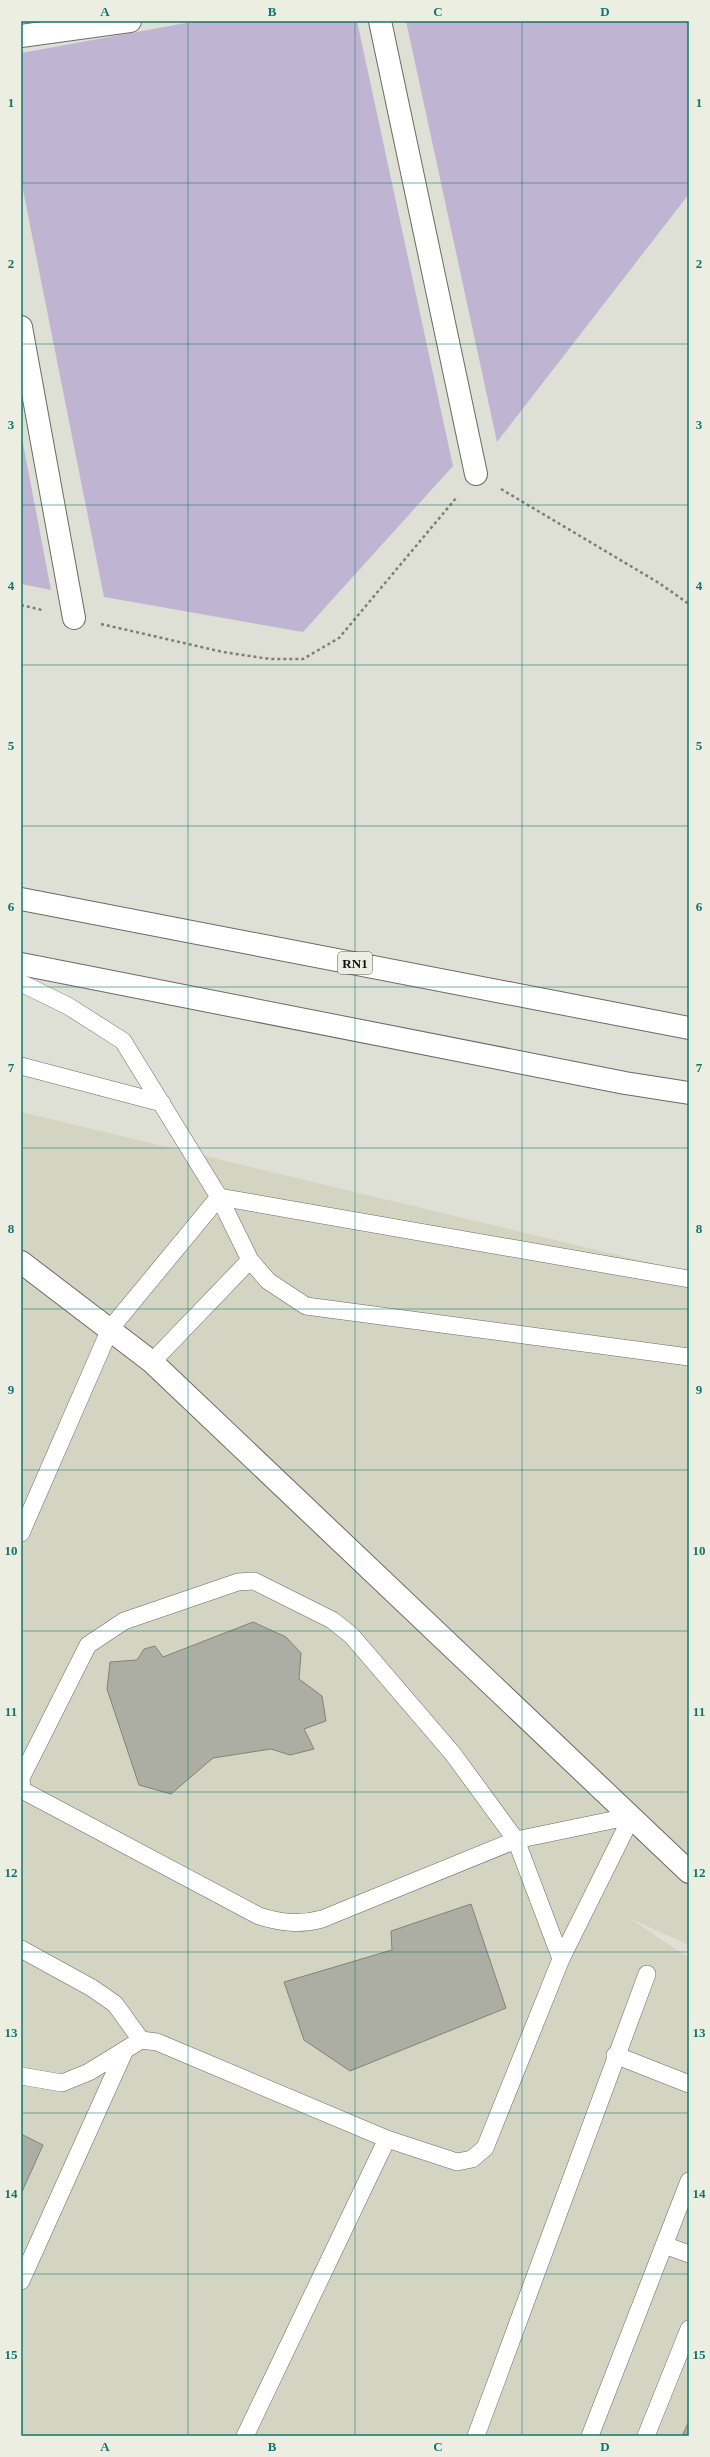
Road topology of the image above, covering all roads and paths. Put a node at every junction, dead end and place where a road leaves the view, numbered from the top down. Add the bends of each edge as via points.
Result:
1 (130, 21) edge
2 (380, 21) edge
3 (21, 36) edge
4 (21, 327) edge
5 (476, 474) junction
6 (689, 604) edge
7 (21, 605) edge
8 (74, 618) junction
9 (21, 899) edge
10 (21, 964) edge
11 (21, 983) edge
12 (689, 1028) edge
13 (21, 1066) edge
14 (689, 1093) edge
15 (162, 1103) junction
16 (219, 1197) junction
17 (250, 1260) junction
18 (21, 1262) edge
19 (689, 1279) edge
20 (110, 1329) junction
21 (689, 1357) edge
22 (152, 1362) junction
23 (21, 1533) edge
24 (632, 1816) junction
25 (516, 1840) junction
26 (689, 1872) edge
27 (21, 1949) edge
28 (561, 1959) junction
29 (646, 1974) dead end
30 (141, 2040) junction
31 (126, 2050) junction
32 (616, 2055) junction
33 (21, 2076) edge
34 (689, 2084) edge
35 (387, 2139) junction
36 (689, 2181) edge
37 (664, 2245) junction
38 (689, 2254) edge
39 (21, 2281) edge
40 (689, 2329) edge
41 (245, 2436) edge
42 (476, 2436) edge
43 (590, 2436) edge
44 (646, 2436) edge

1 - 3 main road
2 - 5 main road
4 - 8 main road
5 - 6 path via 659,583
5 - 8 path via 339,638 303,659 270,659 222,652
7 - 8 path
9 - 12 main road, RN1
10 - 14 main road via 625,1083
11 - 15 lane via 68,1006 123,1040
13 - 15 lane
15 - 16 lane
16 - 17 lane
16 - 19 lane
16 - 20 lane
17 - 21 lane via 268,1281 306,1306
17 - 22 lane
18 - 20 main road
20 - 22 main road
20 - 23 lane
22 - 24 main road
24 - 25 lane
24 - 26 main road
24 - 28 lane
25 - 25 lane via 322,1919 304,1924 276,1922 259,1916 32,1796 22,1790 21,1778 88,1645 124,1621 238,1582 254,1581 332,1620 351,1635 453,1754
25 - 28 lane
27 - 30 lane via 92,1988 115,2004
28 - 35 lane via 485,2148 472,2159 457,2162
29 - 32 lane
30 - 31 lane
30 - 35 lane via 157,2042
31 - 33 lane via 89,2072 62,2083
31 - 39 lane
32 - 34 lane
32 - 42 lane
35 - 41 lane
36 - 37 lane
37 - 38 lane
37 - 43 lane
40 - 44 lane

